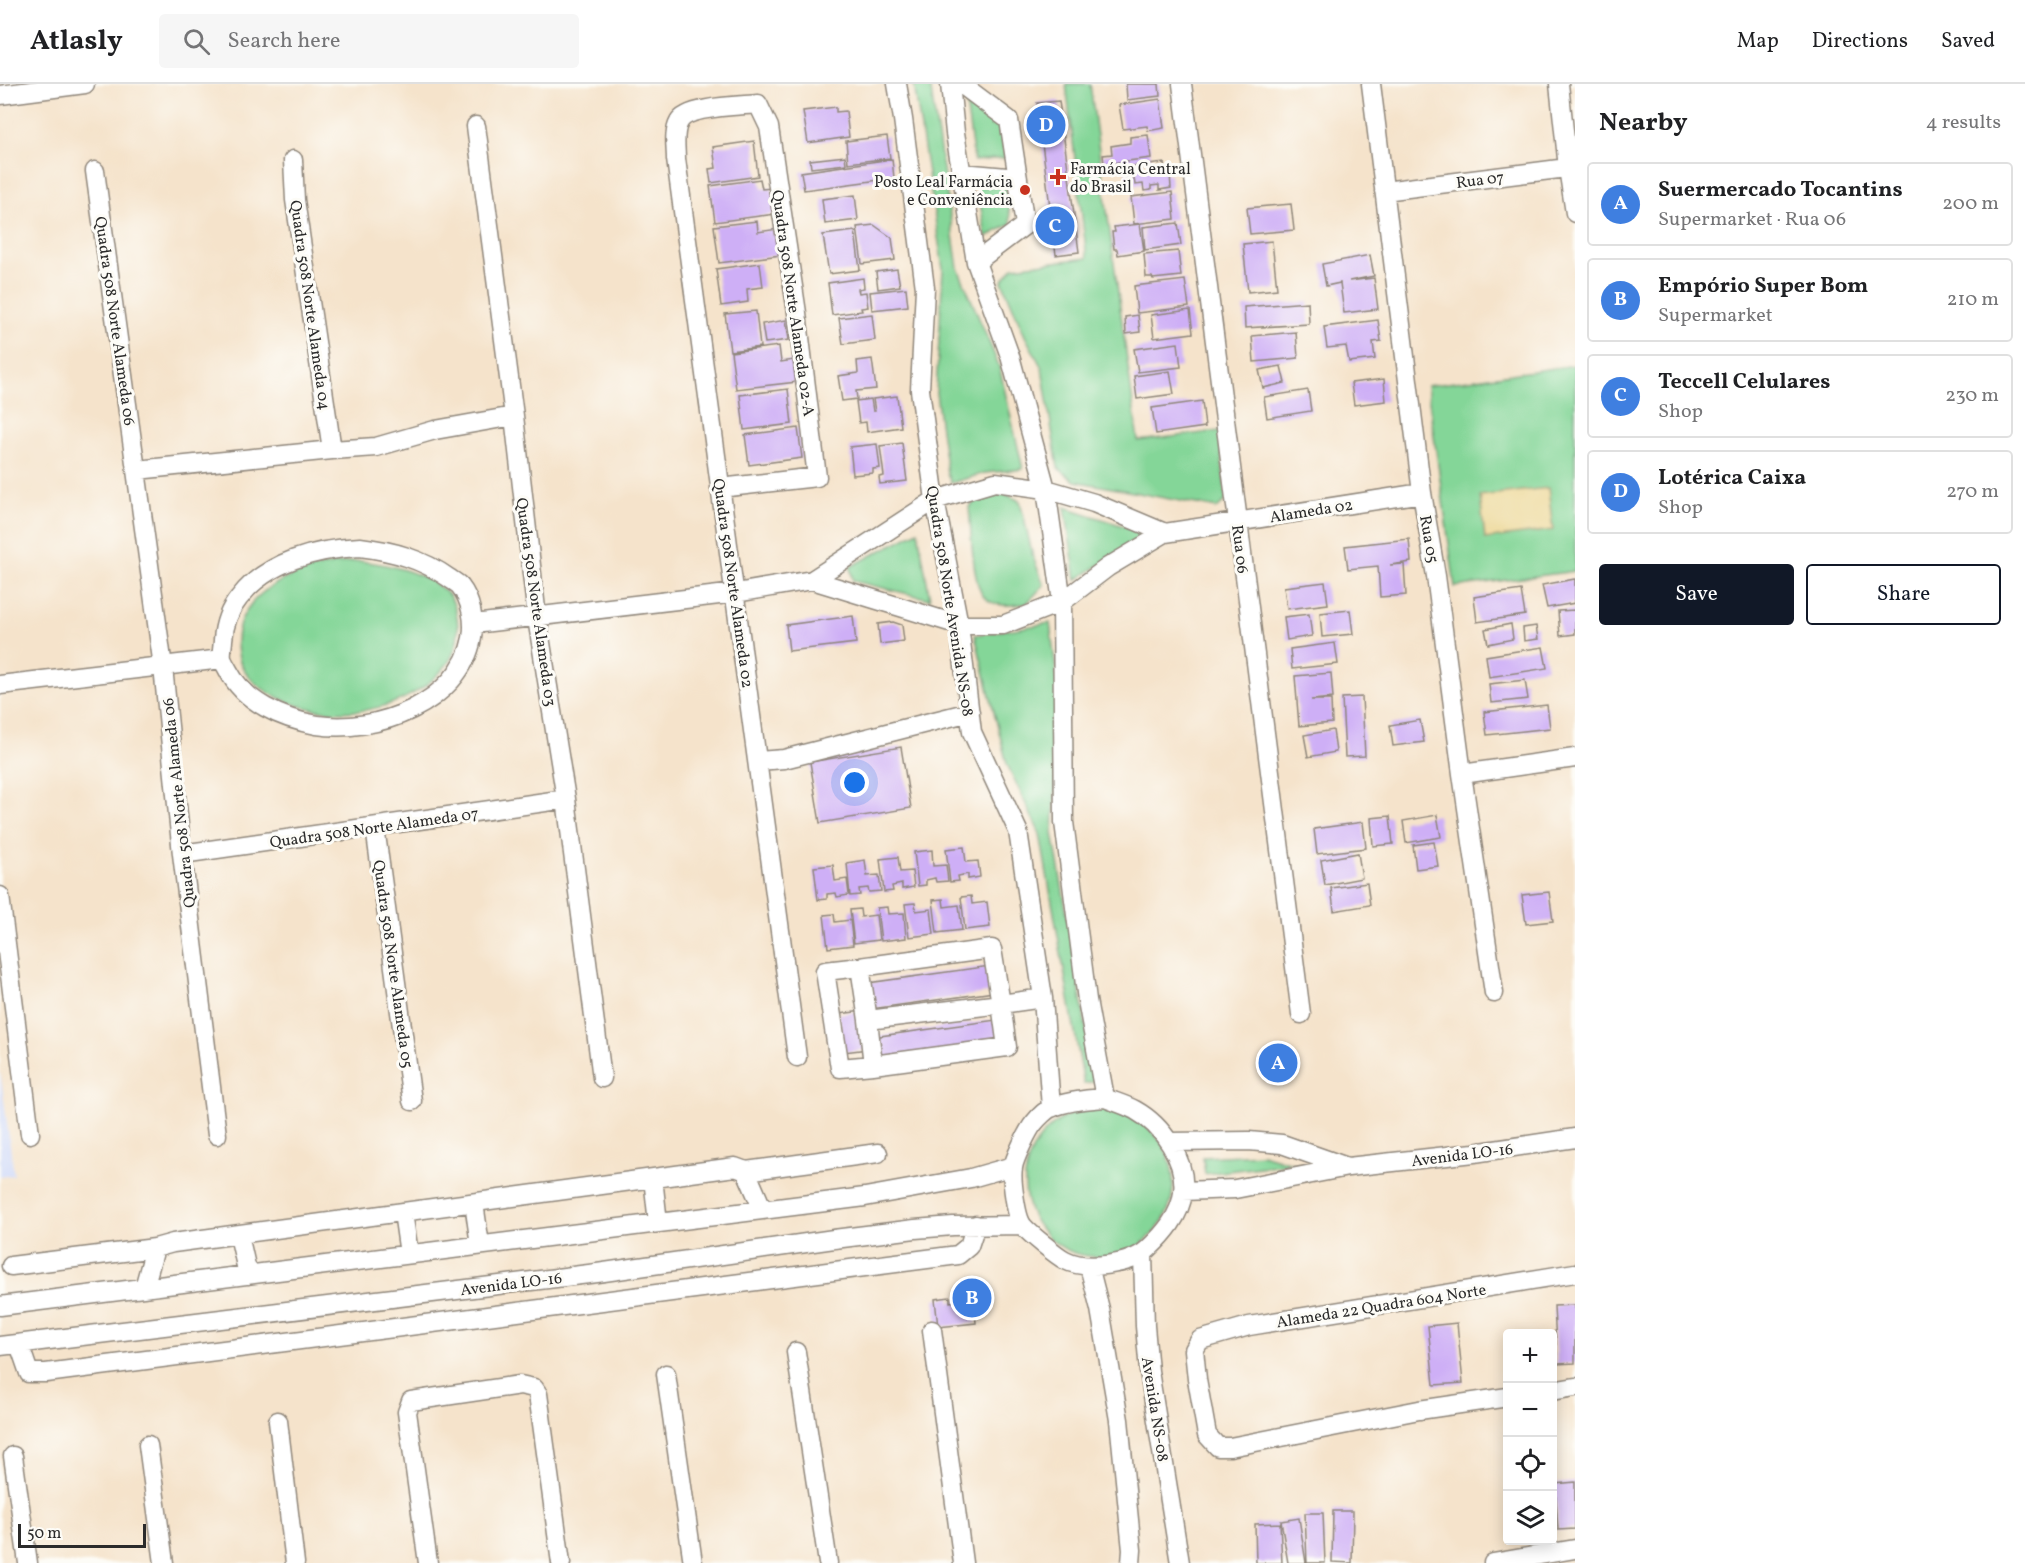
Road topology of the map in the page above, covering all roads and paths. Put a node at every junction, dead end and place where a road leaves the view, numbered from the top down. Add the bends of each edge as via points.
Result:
1 (86, 84) edge
2 (897, 84) edge
3 (950, 84) edge
4 (961, 84) edge
5 (1182, 84) edge
6 (1371, 84) edge
7 (1559, 84) edge
8 (26, 88) edge
9 (0, 95) edge
10 (689, 114) joint
11 (476, 126) dead end
12 (293, 160) dead end
13 (1571, 167) edge
14 (95, 171) dead end
15 (962, 173) junction
16 (1018, 178) junction
17 (1384, 191) junction
18 (1575, 213) edge
19 (976, 262) junction
20 (514, 416) junction
21 (332, 450) junction
22 (137, 470) junction
23 (720, 488) junction
24 (1046, 489) junction
25 (1422, 493) junction
26 (935, 500) junction
27 (1238, 522) junction
28 (1166, 533) junction
29 (812, 580) junction
30 (736, 593) junction
31 (1062, 602) junction
32 (537, 618) junction
33 (474, 624) junction
34 (959, 626) junction
35 (222, 659) junction
36 (163, 667) junction
37 (0, 685) edge
38 (970, 712) junction
39 (1575, 758) edge
40 (758, 761) junction
41 (1462, 774) junction
42 (566, 799) junction
43 (375, 827) junction
44 (182, 854) junction
45 (0, 896) edge
46 (860, 967) junction
47 (1494, 993) dead end
48 (1043, 999) junction
49 (1001, 1004) junction
50 (1301, 1014) dead end
51 (868, 1020) junction
52 (797, 1057) dead end
53 (873, 1065) junction
54 (602, 1078) dead end
55 (1105, 1098) junction
56 (412, 1101) dead end
57 (1051, 1108) junction
58 (30, 1134) dead end
59 (217, 1135) dead end
60 (1575, 1138) edge
61 (1170, 1142) junction
62 (878, 1153) dead end
63 (1013, 1166) junction
64 (1348, 1167) junction
65 (746, 1172) junction
66 (653, 1178) junction
67 (1183, 1191) junction
68 (474, 1203) junction
69 (763, 1210) junction
70 (403, 1212) junction
71 (658, 1223) junction
72 (976, 1225) junction
73 (1022, 1225) junction
74 (239, 1235) junction
75 (480, 1245) junction
76 (155, 1248) junction
77 (409, 1254) junction
78 (1143, 1254) junction
79 (707, 1257) junction
80 (10, 1266) dead end
81 (1089, 1266) junction
82 (628, 1268) junction
83 (1575, 1274) edge
84 (248, 1275) junction
85 (711, 1287) junction
86 (144, 1288) junction
87 (632, 1297) junction
88 (0, 1306) edge
89 (312, 1308) junction
90 (239, 1317) junction
91 (932, 1330) dead end
92 (315, 1338) junction
93 (19, 1344) junction
94 (0, 1346) edge
95 (242, 1347) junction
96 (796, 1353) dead end
97 (666, 1374) dead end
98 (1575, 1387) edge
99 (1557, 1390) edge
100 (1503, 1398) edge
101 (278, 1421) dead end
102 (148, 1445) dead end
103 (13, 1456) dead end
104 (1575, 1549) edge
105 (28, 1563) edge
106 (164, 1563) edge
107 (295, 1563) edge
108 (428, 1563) edge
109 (561, 1563) edge
110 (693, 1563) edge
111 (828, 1563) edge
112 (963, 1563) edge
113 (1131, 1563) edge
114 (1180, 1563) edge
115 (1493, 1563) edge

1 - 8 street
2 - 26 street, Quadra 508 Norte Avenida NS-08 via 925,288 920,390
3 - 15 street
4 - 16 street via 1009,120
5 - 27 street, Rua 06
6 - 17 street, Rua 05
7 - 13 street
8 - 9 street
10 - 23 street, Quadra 508 Norte Alameda 02 via 678,124 676,159
10 - 23 street, Quadra 508 Norte Alameda 02-A via 758,104 769,127 817,477
11 - 20 street, Quadra 508 Norte Alameda 03
12 - 21 street, Quadra 508 Norte Alameda 04 via 295,200
13 - 17 street, Rua 07
13 - 18 street
14 - 22 street, Quadra 508 Norte Alameda 06
15 - 16 street
15 - 19 street
16 - 19 street via 1025,225
17 - 25 street, Rua 05
19 - 24 street via 1010,356
20 - 21 street via 435,430 376,447
20 - 32 street, Quadra 508 Norte Alameda 03
21 - 22 street
22 - 36 street, Quadra 508 Norte Alameda 06
23 - 30 street, Quadra 508 Norte Alameda 02
24 - 26 street via 995,482
24 - 28 street via 1094,503
24 - 31 street
25 - 27 street, Alameda 02
25 - 41 street, Rua 05
26 - 29 street
26 - 34 street, Quadra 508 Norte Avenida NS-08
27 - 28 street, Alameda 02
27 - 50 street, Rua 06
28 - 31 street via 1108,567
29 - 30 street
29 - 34 street
30 - 32 street
30 - 40 street, Quadra 508 Norte Alameda 02
31 - 34 street via 1004,625
31 - 55 street via 1064,822 1087,1000
32 - 33 street
32 - 42 street, Quadra 508 Norte Alameda 03
33 - 35 street via 468,655 446,685 403,713 354,726 318,725 267,708 238,687
33 - 35 street via 459,585 440,572 381,550 339,548 281,565 247,588 227,621
34 - 38 street, Quadra 508 Norte Avenida NS-08
35 - 36 street
36 - 37 street
36 - 44 street, Quadra 508 Norte Alameda 06
38 - 40 street via 784,759
38 - 48 street, Quadra 508 Norte Avenida NS-08 via 972,732 1018,831
39 - 41 street
40 - 52 street, Quadra 508 Norte Alameda 02
41 - 47 street, Rua 05
42 - 43 street, Quadra 508 Norte Alameda 07
42 - 54 street, Quadra 508 Norte Alameda 03
43 - 44 street, Quadra 508 Norte Alameda 07
43 - 56 street, Quadra 508 Norte Alameda 05
44 - 59 street, Quadra 508 Norte Alameda 06
45 - 58 street
46 - 49 street via 992,949
46 - 51 street
46 - 53 street via 825,971 840,1068
48 - 49 street
48 - 57 street, Quadra 508 Norte Avenida NS-08
49 - 51 street
49 - 53 street via 1007,1047
51 - 53 street
55 - 57 street
55 - 61 street via 1136,1111
57 - 63 street via 1034,1123
60 - 64 street, Avenida LO-16
61 - 64 street, Avenida LO-16 via 1282,1144
61 - 67 street via 1180,1167
62 - 65 street
63 - 69 street via 971,1178 865,1197
63 - 73 street
64 - 67 street, Avenida LO-16 via 1235,1189
65 - 66 street via 735,1167
65 - 69 street
66 - 68 street
66 - 71 street
67 - 78 street via 1179,1209 1164,1235
68 - 70 street
68 - 75 street
69 - 71 street
70 - 74 street
70 - 77 street
71 - 75 street
72 - 73 street, Avenida LO-16
72 - 79 street, Avenida LO-16 via 881,1233
72 - 85 street via 969,1246 958,1255
73 - 81 street via 1066,1261
74 - 76 street
74 - 84 street
75 - 77 street
76 - 80 street
76 - 86 street
77 - 84 street
78 - 81 street via 1121,1262
78 - 114 street, Avenida NS-08 via 1149,1371
79 - 82 street, Avenida LO-16
79 - 85 street
81 - 113 street via 1119,1420
82 - 87 street
82 - 89 street, Avenida LO-16
83 - 100 street, Alameda 22 Quadra 604 Norte via 1249,1326 1200,1340 1194,1350 1207,1435 1218,1447
84 - 86 street
85 - 87 street
86 - 88 street
87 - 92 street
89 - 90 street, Avenida LO-16
89 - 92 street
90 - 93 street, Avenida LO-16
90 - 95 street
91 - 112 street
92 - 95 street
93 - 94 street, Avenida LO-16
93 - 95 street via 29,1373
96 - 111 street
97 - 110 street
98 - 99 street
101 - 107 street
102 - 106 street
103 - 105 street
104 - 115 street
108 - 109 street via 407,1412 411,1401 520,1385 534,1388 538,1394

